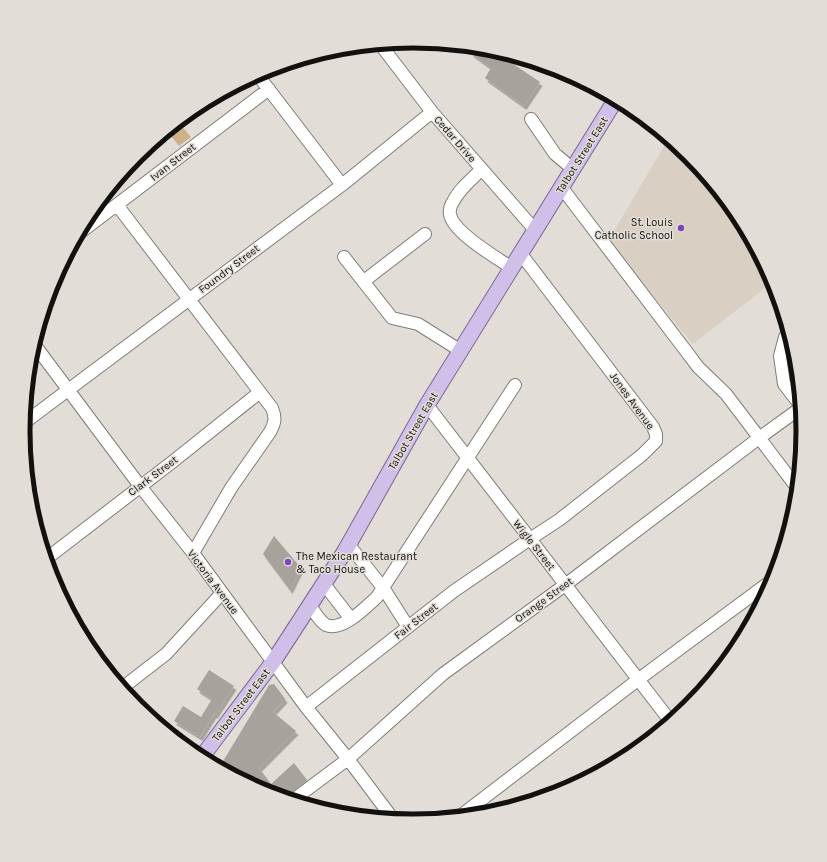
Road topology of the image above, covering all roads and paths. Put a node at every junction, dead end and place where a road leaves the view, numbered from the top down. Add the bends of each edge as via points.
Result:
1 (383, 49) edge
2 (261, 80) edge
3 (268, 89) junction
4 (613, 104) edge
5 (432, 112) junction
6 (530, 119) dead end
7 (482, 169) junction
8 (573, 169) junction
9 (342, 184) junction
10 (562, 188) junction
11 (117, 205) junction
12 (90, 225) edge
13 (535, 230) junction
14 (425, 234) dead end
15 (521, 254) junction
16 (344, 257) dead end
17 (512, 268) junction
18 (364, 281) junction
19 (190, 299) junction
20 (785, 336) edge
21 (38, 350) edge
22 (461, 351) junction
23 (515, 385) dead end
24 (68, 390) junction
25 (260, 392) junction
26 (795, 398) edge
27 (427, 405) junction
28 (796, 410) edge
29 (31, 418) edge
30 (759, 438) junction
31 (467, 458) junction
32 (794, 483) edge
33 (140, 486) junction
34 (530, 538) junction
35 (349, 545) junction
36 (193, 553) junction
37 (51, 555) edge
38 (324, 584) junction
39 (565, 585) junction
40 (764, 586) edge
41 (384, 589) junction
42 (222, 593) junction
43 (310, 606) junction
44 (351, 619) junction
45 (408, 627) junction
46 (273, 662) junction
47 (639, 679) junction
48 (126, 685) edge
49 (306, 707) junction
50 (668, 718) edge
51 (205, 753) edge
52 (348, 759) junction
53 (298, 796) edge
54 (468, 810) edge
55 (389, 814) edge

1 - 5 street, Cedar Drive
2 - 3 street
3 - 9 street
3 - 11 street, Ivan Street
4 - 8 main road, Talbot Street East
5 - 7 street, Cedar Drive
5 - 9 street, Foundry Street
6 - 8 street via 556,154
7 - 13 street, Cedar Drive
7 - 17 street via 457,194 450,214 465,236
8 - 10 main road, Talbot Street East
9 - 19 street, Foundry Street
10 - 13 main road, Talbot Street East
10 - 30 street via 686,351 726,394
11 - 12 street, Ivan Street
11 - 19 street
13 - 15 main road, Talbot Street East
14 - 18 street
15 - 17 main road, Talbot Street East
15 - 34 street, Jones Avenue via 656,434 656,441 642,455 559,520
16 - 18 street
17 - 22 main road, Talbot Street East
18 - 22 street via 392,318 418,324
19 - 24 street, Foundry Street
19 - 25 street
20 - 26 street, Orange Street via 780,356 784,384
21 - 24 street, Victoria Avenue
22 - 27 main road, Talbot Street East
23 - 31 street
24 - 29 street, Foundry Street
24 - 33 street, Victoria Avenue
25 - 33 street, Clark Street
25 - 36 street via 272,408 274,424 231,488
27 - 31 street, Wigle Street
27 - 35 main road, Talbot Street East
28 - 30 street, Orange Street
30 - 32 street
30 - 39 street, Orange Street
31 - 34 street, Wigle Street
31 - 41 street
33 - 36 street, Victoria Avenue
33 - 37 street, Clark Street
34 - 39 street, Wigle Street
34 - 45 street, Fair Street
35 - 38 main road, Talbot Street East
35 - 41 street
36 - 42 street, Victoria Avenue
38 - 43 main road, Talbot Street East
38 - 44 street
39 - 47 street, Wigle Street
39 - 52 street, Orange Street via 443,674
40 - 47 street
41 - 44 street
41 - 45 street
42 - 46 street, Victoria Avenue
42 - 48 street via 166,654
43 - 44 street via 327,625 337,626
43 - 46 main road, Talbot Street East
45 - 49 street, Fair Street
46 - 49 street, Victoria Avenue
46 - 51 main road, Talbot Street East
47 - 50 street, Wigle Street
47 - 54 street
49 - 52 street, Victoria Avenue
52 - 53 street, Orange Street
52 - 55 street, Victoria Avenue

